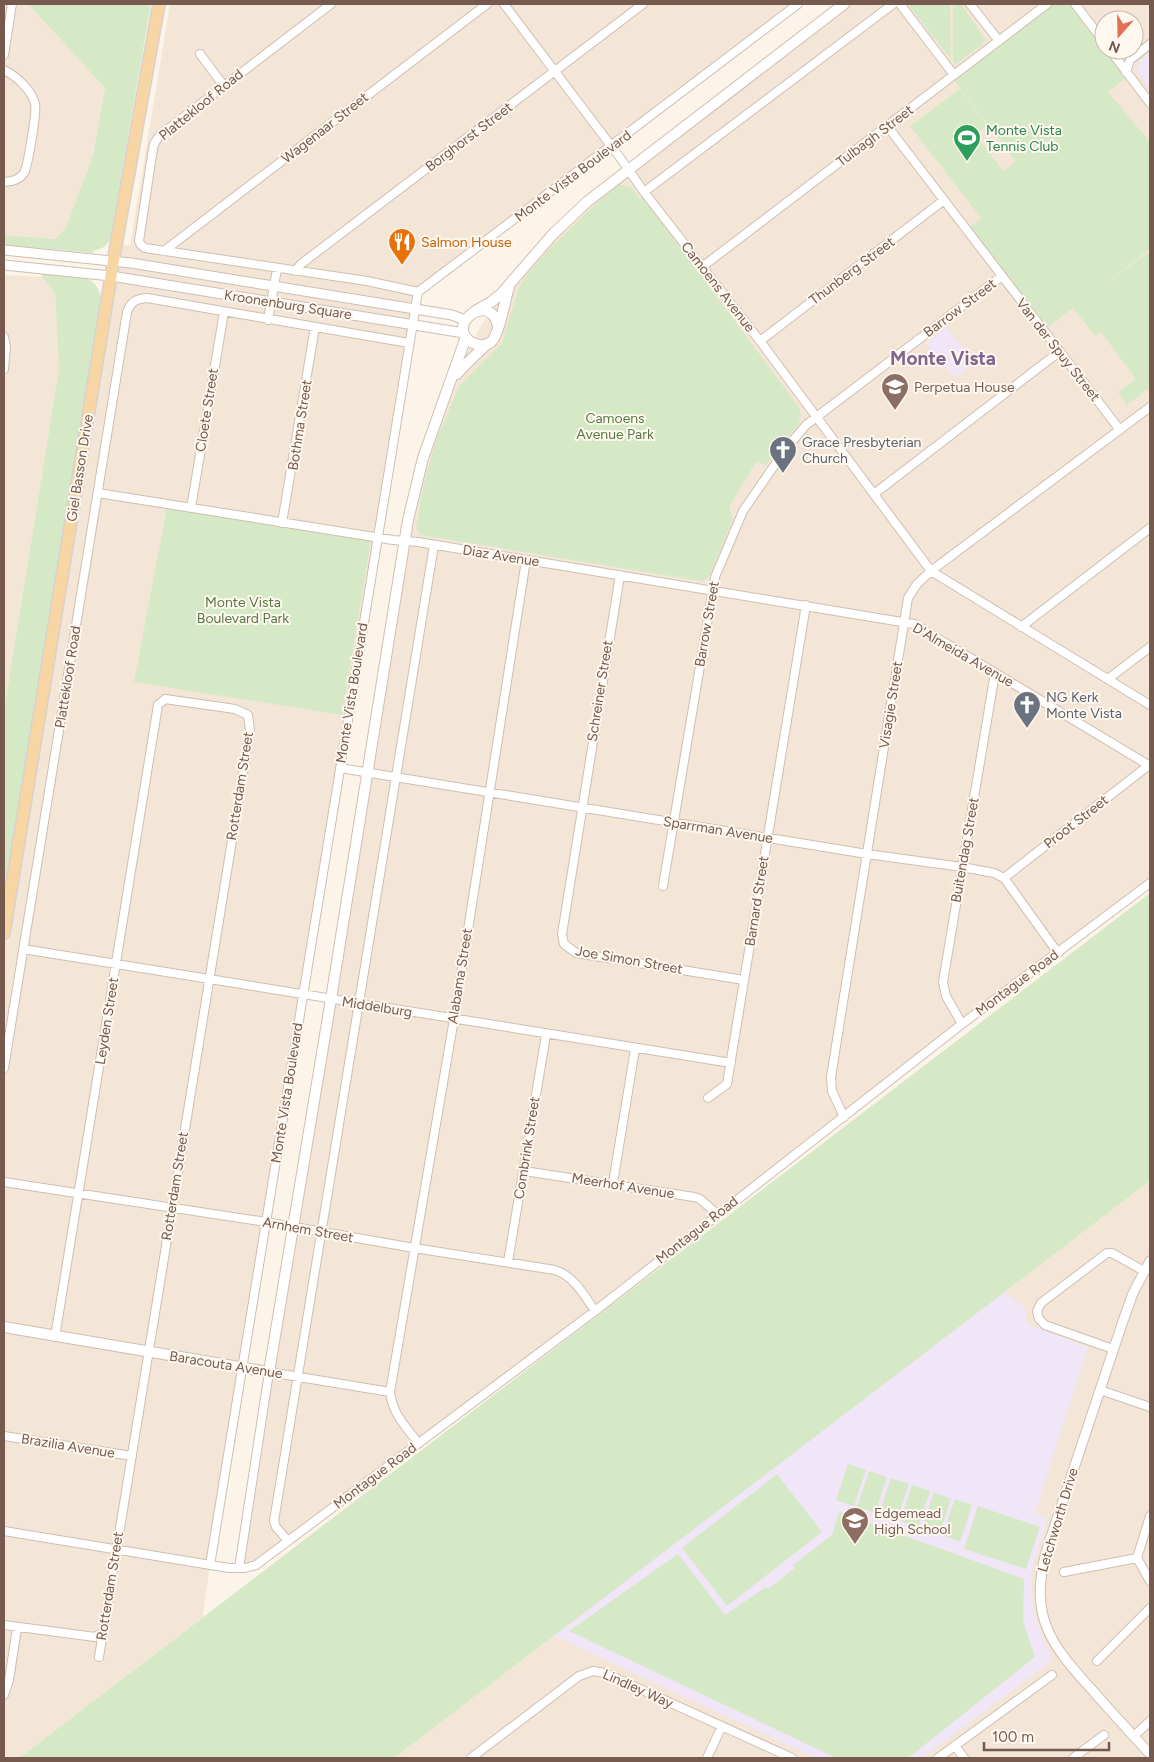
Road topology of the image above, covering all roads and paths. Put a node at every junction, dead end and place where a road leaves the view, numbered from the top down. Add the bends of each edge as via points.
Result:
1 (12, 4) edge
2 (159, 4) edge
3 (331, 4) edge
4 (487, 4) edge
5 (504, 4) edge
6 (643, 4) edge
7 (798, 4) edge
8 (844, 4) edge
9 (893, 4) edge
10 (900, 4) edge
11 (970, 4) edge
12 (1047, 4) edge
13 (1075, 4) edge
14 (1094, 29) edge
15 (999, 41) junction
16 (200, 54) dead end
17 (4, 55) edge
18 (1117, 60) edge
19 (1130, 60) edge
20 (4, 70) edge
21 (554, 72) junction
22 (1126, 72) junction
23 (954, 75) junction
24 (224, 86) junction
25 (1150, 104) edge
26 (888, 127) junction
27 (611, 147) junction
28 (628, 169) junction
29 (4, 182) edge
30 (644, 192) junction
31 (944, 200) junction
32 (4, 250) edge
33 (164, 251) junction
34 (113, 261) junction
35 (4, 265) edge
36 (702, 267) junction
37 (277, 269) junction
38 (295, 271) junction
39 (111, 276) junction
40 (1002, 276) junction
41 (510, 284) junction
42 (274, 286) junction
43 (418, 292) junction
44 (147, 298) joint
45 (271, 303) junction
46 (415, 310) junction
47 (476, 311) junction
48 (224, 312) junction
49 (268, 320) junction
50 (465, 320) junction
51 (498, 325) junction
52 (412, 326) junction
53 (315, 327) junction
54 (465, 335) junction
55 (4, 337) edge
56 (760, 341) junction
57 (409, 343) junction
58 (486, 344) junction
59 (1059, 352) junction
60 (4, 369) edge
61 (448, 390) junction
62 (1150, 406) edge
63 (817, 417) junction
64 (1120, 430) junction
65 (98, 493) junction
66 (874, 494) junction
67 (191, 508) junction
68 (282, 523) junction
69 (1150, 528) edge
70 (378, 537) junction
71 (405, 540) junction
72 (434, 545) junction
73 (526, 560) junction
74 (931, 571) junction
75 (620, 575) junction
76 (713, 590) junction
77 (806, 605) junction
78 (904, 622) junction
79 (1021, 626) junction
80 (1150, 647) edge
81 (995, 673) junction
82 (1108, 679) junction
83 (158, 705) joint
84 (1150, 705) edge
85 (1150, 766) edge
86 (340, 768) junction
87 (367, 772) junction
88 (396, 776) junction
89 (490, 792) junction
90 (581, 807) junction
91 (673, 823) junction
92 (767, 838) junction
93 (867, 854) junction
94 (962, 866) junction
95 (1004, 878) junction
96 (1150, 883) edge
97 (664, 886) dead end
98 (4, 932) edge
99 (24, 949) junction
100 (1058, 953) junction
101 (116, 964) junction
102 (208, 980) junction
103 (744, 980) junction
104 (303, 994) junction
105 (331, 999) junction
106 (358, 1004) junction
107 (454, 1019) junction
108 (962, 1024) junction
109 (546, 1034) junction
110 (635, 1049) junction
111 (731, 1064) junction
112 (4, 1068) edge
113 (708, 1098) dead end
114 (844, 1117) junction
115 (524, 1171) junction
116 (4, 1182) edge
117 (613, 1183) junction
118 (78, 1194) junction
119 (171, 1208) junction
120 (716, 1214) junction
121 (266, 1222) junction
122 (294, 1227) junction
123 (322, 1232) junction
124 (414, 1248) junction
125 (1150, 1261) edge
126 (508, 1262) junction
127 (1144, 1271) junction
128 (594, 1311) junction
129 (4, 1327) edge
130 (55, 1337) junction
131 (1113, 1349) junction
132 (149, 1352) junction
133 (243, 1368) junction
134 (269, 1372) junction
135 (298, 1376) junction
136 (1100, 1390) junction
137 (390, 1392) junction
138 (1150, 1408) edge
139 (4, 1436) edge
140 (418, 1443) junction
141 (132, 1456) junction
142 (1150, 1516) edge
143 (4, 1531) edge
144 (288, 1541) junction
145 (116, 1549) junction
146 (1136, 1558) junction
147 (210, 1565) junction
148 (239, 1568) junction
149 (1064, 1572) dead end
150 (1150, 1581) edge
151 (1150, 1608) edge
152 (4, 1625) edge
153 (17, 1628) junction
154 (102, 1633) junction
155 (99, 1657) dead end
156 (1097, 1661) dead end
157 (1052, 1675) dead end
158 (4, 1695) edge
159 (1150, 1721) edge
160 (722, 1726) junction
161 (1104, 1735) dead end
162 (1134, 1736) junction
163 (954, 1746) junction
164 (1150, 1754) edge
165 (472, 1758) edge
166 (708, 1758) edge
167 (792, 1758) edge
168 (938, 1758) edge
169 (964, 1758) edge
170 (1073, 1758) edge

1 - 17 street
2 - 34 main road, Giel Basson Drive
3 - 24 street, Plattekloof Road
4 - 33 street, Wagenaar Street
5 - 21 street, Camoens Avenue
6 - 21 street, Borghorst Street
7 - 27 street, Monte Vista Boulevard
8 - 28 main road, Monte Vista Boulevard
9 - 30 street
10 - 23 street
11 - 15 street
12 - 15 street, Tulbagh Street
13 - 14 street
15 - 23 street, Tulbagh Street
16 - 24 street
18 - 22 street
19 - 22 street
20 - 29 street via 22,83 36,107 26,170 16,181
21 - 27 street, Camoens Avenue
21 - 38 street, Borghorst Street
22 - 25 street
23 - 26 street, Tulbagh Street
24 - 33 street, Plattekloof Road via 156,140 138,238 145,248
26 - 31 street, Van der Spuy Street
26 - 36 street, Tulbagh Street
27 - 28 street, Camoens Avenue
27 - 43 street, Monte Vista Boulevard
28 - 30 street, Camoens Avenue
28 - 41 main road, Monte Vista Boulevard via 570,217
30 - 36 street, Camoens Avenue
31 - 40 street, Van der Spuy Street
31 - 56 street, Thunberg Street
32 - 34 street, Kroonenburg Square
33 - 37 street
34 - 39 main road, Giel Basson Drive
34 - 42 street, Kroonenburg Square
35 - 39 street, Kroonenburg Square
36 - 56 street, Camoens Avenue
37 - 38 street
37 - 42 street
38 - 43 street
39 - 45 street, Kroonenburg Square
39 - 98 main road, Giel Basson Drive
40 - 59 street, Van der Spuy Street
40 - 63 street, Barrow Street
41 - 47 main road, Monte Vista Boulevard via 492,302
41 - 51 main road, Monte Vista Boulevard
42 - 45 street
42 - 46 street, Kroonenburg Square
43 - 46 street, Monte Vista Boulevard
44 - 48 street, Kroonenburg Square
44 - 65 street, Plattekloof Road via 132,301 126,312
45 - 49 street
45 - 52 street, Kroonenburg Square
46 - 50 street, Kroonenburg Square
46 - 52 street, Monte Vista Boulevard
47 - 50 main road
47 - 51 main road via 490,313
48 - 49 street, Kroonenburg Square
48 - 67 street, Cloete Street
49 - 53 street, Kroonenburg Square
50 - 54 main road
51 - 58 main road via 496,337
52 - 54 street, Kroonenburg Square
52 - 57 street, Monte Vista Boulevard
53 - 57 street, Kroonenburg Square
53 - 68 street, Bothma Street
54 - 58 main road via 475,344
54 - 61 main road, Monte Vista Boulevard
55 - 60 street
56 - 63 street, Camoens Avenue
57 - 70 street, Monte Vista Boulevard
58 - 61 main road, Monte Vista Boulevard via 464,366
59 - 64 street, Van der Spuy Street
59 - 66 street
61 - 71 main road, Monte Vista Boulevard via 423,458
62 - 64 street, Visagie Street
63 - 66 street, Camoens Avenue
63 - 76 street, Barrow Street via 785,450 743,511 714,577
64 - 74 street, Visagie Street
65 - 67 street, Diaz Avenue
65 - 99 street, Plattekloof Road
66 - 74 street, Camoens Avenue
67 - 68 street, Diaz Avenue
68 - 70 street, Diaz Avenue
69 - 79 street
70 - 71 street, Diaz Avenue
70 - 86 street, Monte Vista Boulevard
71 - 72 street, Diaz Avenue
71 - 87 main road, Monte Vista Boulevard
72 - 73 street, Diaz Avenue
72 - 88 street
73 - 75 street, Diaz Avenue
73 - 89 street, Alabama Street
74 - 78 street, Visagie Street via 912,591
74 - 79 street
75 - 76 street, Diaz Avenue
75 - 90 street, Schreiner Street
76 - 77 street, Diaz Avenue
76 - 91 street, Barrow Street
77 - 78 street, Diaz Avenue
77 - 92 street, Barnard Street
78 - 81 street, D'Almeida Avenue via 914,624
78 - 93 street, Visagie Street
79 - 82 street
80 - 82 street
81 - 85 street, D'Almeida Avenue
81 - 94 street, Buitendag Street
82 - 84 street
83 - 101 street, Leyden Street
83 - 102 street, Rotterdam Street via 165,699 235,709 250,720
85 - 95 street, Proot Street
86 - 87 street, Sparrman Avenue
86 - 104 street, Monte Vista Boulevard
87 - 88 street, Sparrman Avenue
87 - 105 main road, Monte Vista Boulevard
88 - 89 street, Sparrman Avenue
88 - 106 street
89 - 90 street, Sparrman Avenue
89 - 107 street, Alabama Street
90 - 91 street, Sparrman Avenue
90 - 103 street, Joe Simon Street via 562,934 564,944 576,953
91 - 92 street, Sparrman Avenue
91 - 97 street, Barrow Street
92 - 93 street, Sparrman Avenue
92 - 103 street, Barnard Street
93 - 94 street, Sparrman Avenue
93 - 114 street, Visagie Street via 831,1078 832,1090
94 - 95 street, Sparrman Avenue
94 - 108 street, Buitendag Street via 943,982 946,996
95 - 100 street
96 - 100 street, Montague Road
99 - 101 street, Middelburg
99 - 112 street, Plattekloof Road
100 - 108 street, Montague Road
101 - 102 street, Middelburg
101 - 118 street, Leyden Street
102 - 104 street, Middelburg
102 - 119 street, Rotterdam Street
103 - 111 street, Barnard Street
104 - 105 street, Middelburg
104 - 121 street, Monte Vista Boulevard
105 - 106 street, Middelburg
105 - 122 main road, Monte Vista Boulevard
106 - 107 street, Middelburg
106 - 123 street
107 - 109 street, Middelburg
107 - 124 street, Alabama Street
108 - 114 street, Montague Road
109 - 110 street, Middelburg
109 - 115 street, Combrink Street
110 - 111 street, Middelburg
110 - 117 street
111 - 113 street, Barnard Street via 727,1084
114 - 120 street, Montague Road
115 - 117 street, Meerhof Avenue
115 - 126 street, Combrink Street
116 - 118 street, Arnhem Street
117 - 120 street, Meerhof Avenue via 694,1197
118 - 119 street, Arnhem Street
118 - 130 street, Leyden Street
119 - 121 street, Arnhem Street
119 - 132 street, Rotterdam Street
120 - 128 street, Montague Road
121 - 122 street, Arnhem Street
121 - 133 street, Monte Vista Boulevard
122 - 123 street, Arnhem Street
122 - 134 main road, Monte Vista Boulevard
123 - 124 street, Arnhem Street
123 - 135 street
124 - 126 street, Arnhem Street
124 - 137 street, Alabama Street
125 - 127 street, Letchworth Drive
126 - 128 street, Arnhem Street via 563,1272 571,1278
127 - 131 street, Letchworth Drive
127 - 131 street via 1107,1253 1038,1308 1038,1319 1045,1325
128 - 140 street, Montague Road
129 - 130 main road, Baracouta Avenue
130 - 132 main road, Baracouta Avenue
131 - 136 street, Letchworth Drive
132 - 133 main road, Baracouta Avenue
132 - 141 street, Rotterdam Street
133 - 134 main road, Baracouta Avenue
133 - 147 street, Monte Vista Boulevard
134 - 135 street, Baracouta Avenue
134 - 148 street, Monte Vista Boulevard
135 - 137 street, Baracouta Avenue
135 - 144 street via 274,1521
136 - 138 street
136 - 162 street, Letchworth Drive via 1046,1552 1041,1576 1041,1602 1048,1631 1059,1652
137 - 140 street via 392,1406
139 - 141 street, Brazilia Avenue
140 - 144 street, Montague Road
141 - 145 street, Rotterdam Street
142 - 146 street
143 - 145 street
144 - 148 street, Montague Road via 256,1565
145 - 147 street
145 - 154 street, Rotterdam Street
146 - 149 street
146 - 150 street
147 - 148 street
151 - 156 street
152 - 153 street
153 - 154 street via 95,1638
153 - 158 street
154 - 155 street, Rotterdam Street
157 - 163 street
159 - 162 street
160 - 165 street, Lindley Way via 605,1673 593,1671 579,1676
160 - 166 street
160 - 167 street, Lindley Way
161 - 170 street
162 - 164 street, Letchworth Drive
163 - 168 street
163 - 169 street

